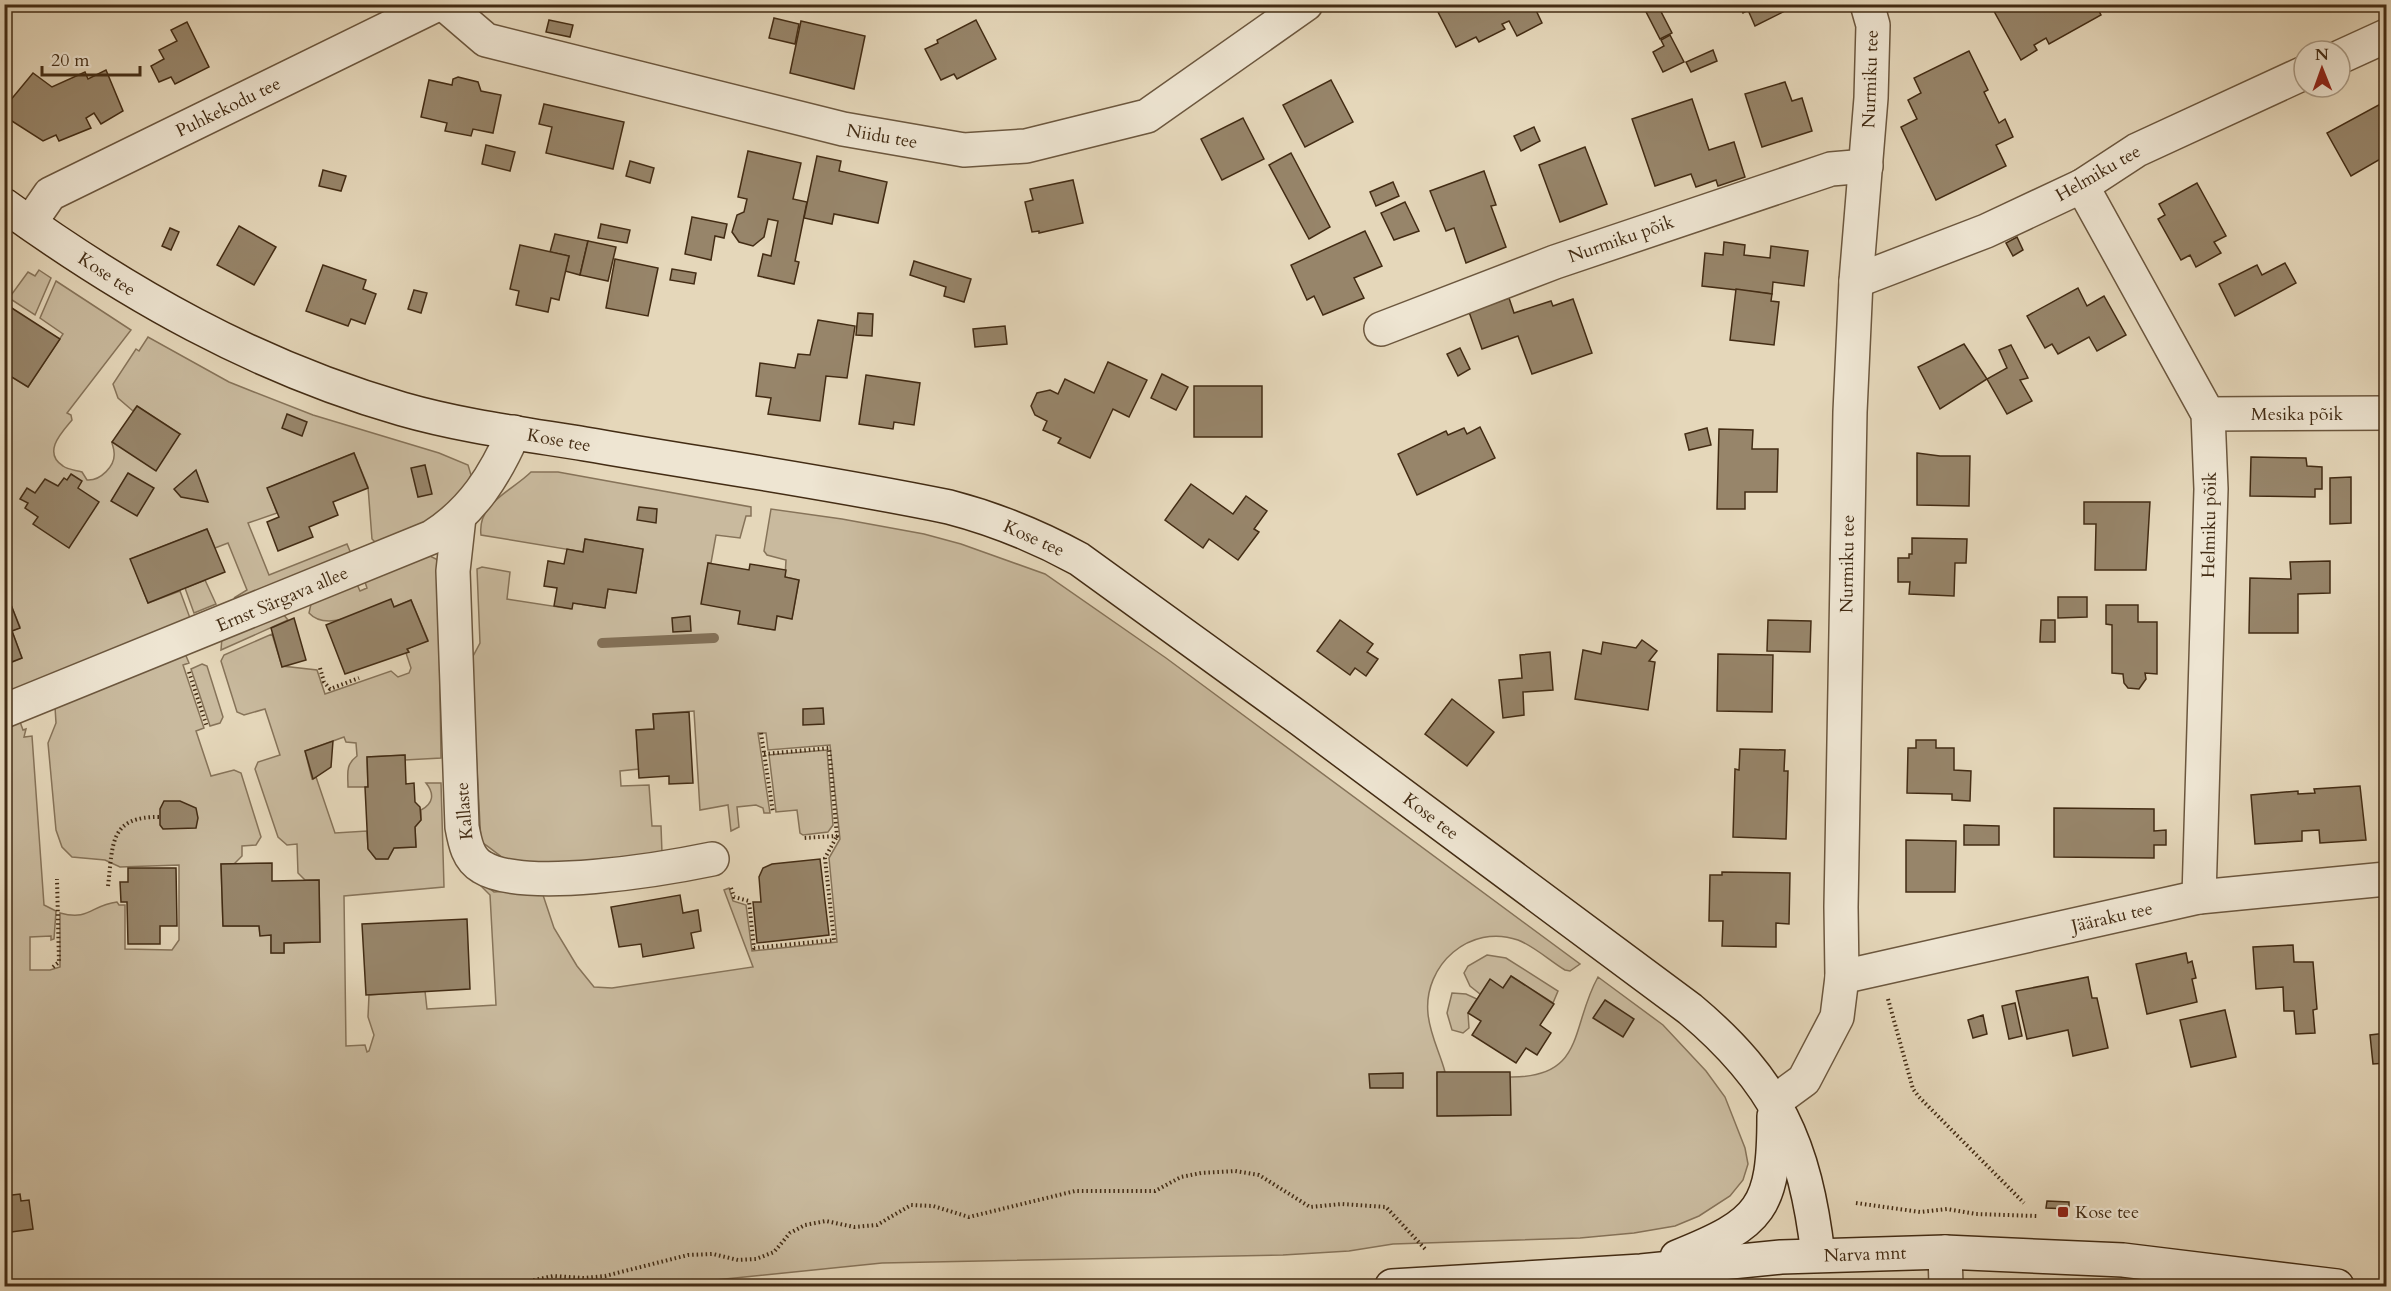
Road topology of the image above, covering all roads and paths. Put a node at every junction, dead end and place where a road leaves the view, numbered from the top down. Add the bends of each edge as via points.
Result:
1 (438, 4) edge
2 (444, 4) edge
3 (1306, 4) edge
4 (1867, 4) edge
5 (2386, 36) edge
6 (2352, 52) edge
7 (2292, 79) edge
8 (1866, 166) junction
9 (2082, 186) junction
10 (17, 214) edge
11 (1856, 281) junction
12 (1381, 329) dead end
13 (2386, 413) edge
14 (2208, 414) junction
15 (514, 432) junction
16 (459, 516) junction
17 (320, 668) dead end
18 (190, 674) dead end
19 (359, 678) dead end
20 (4, 711) edge
21 (207, 727) dead end
22 (762, 733) dead end
23 (764, 754) junction
24 (773, 812) dead end
25 (160, 817) dead end
26 (837, 836) junction
27 (803, 838) dead end
28 (712, 859) dead end
29 (57, 879) dead end
30 (2386, 879) edge
31 (108, 886) dead end
32 (731, 888) dead end
33 (2199, 897) junction
34 (51, 943) dead end
35 (58, 943) junction
36 (53, 968) dead end
37 (1880, 969) junction
38 (1842, 977) junction
39 (1774, 1102) junction
40 (1856, 1203) dead end
41 (2024, 1203) dead end
42 (2037, 1216) dead end
43 (1427, 1251) dead end
44 (1945, 1252) junction
45 (1818, 1255) junction
46 (1641, 1271) junction
47 (507, 1287) edge
48 (1392, 1287) edge
49 (1946, 1287) edge
50 (2337, 1287) edge

1 - 10 street, Puhkekodu tee via 50,194
2 - 3 street, Niidu tee via 486,40 843,129 964,150 1026,146 1147,116
4 - 8 street, Nurmiku tee via 1872,25
5 - 6 street
7 - 9 street, Helmiku tee via 2137,150
8 - 11 street, Nurmiku tee
8 - 12 street, Nurmiku põik via 1831,169 1566,258
9 - 11 street, Helmiku tee via 1986,231
9 - 14 street, Helmiku põik
10 - 15 street, Kose tee via 156,306 287,370 406,410
11 - 38 street, Nurmiku tee via 1840,907
13 - 14 street, Mesika põik
14 - 33 street, Helmiku põik via 2211,489
15 - 16 street, Ernst Särgava allee via 493,477
15 - 39 street, Kose tee via 905,498 999,521 1056,546 1116,583 1690,1009 1746,1062
16 - 20 street, Ernst Särgava allee via 432,537
16 - 28 street, Kallaste via 453,571 462,827 472,858 491,872 528,878 624,875
17 - 19 path via 330,689
18 - 21 path
22 - 23 path
23 - 24 path
23 - 26 path via 829,747
25 - 31 path via 134,818 124,825 114,847
26 - 27 path
26 - 32 path via 825,858 834,940 754,948 749,901 734,897
29 - 35 path
30 - 33 street, Jääraku tee
33 - 37 street, Jääraku tee
34 - 35 path
35 - 36 path via 59,962
37 - 38 street, Jääraku tee
37 - 41 path via 1913,1089
38 - 39 street, Nurmiku tee via 1837,1017 1804,1080
39 - 45 street, Kose tee via 1805,1174
39 - 46 street via 1774,1163 1768,1190 1754,1213 1723,1237
40 - 42 path via 1920,1212 1947,1209
43 - 47 path via 1386,1207 1310,1207 1259,1175 1219,1172 1190,1174 1155,1191 1075,1191 969,1217 933,1206 911,1205 877,1225 854,1227 826,1221 805,1225 790,1233 774,1252 756,1259 688,1255 605,1276 553,1276
44 - 45 street, Narva mnt
44 - 49 street
44 - 50 street, Narva mnt via 2122,1260
45 - 46 street, Narva mnt
46 - 48 street, Narva mnt

